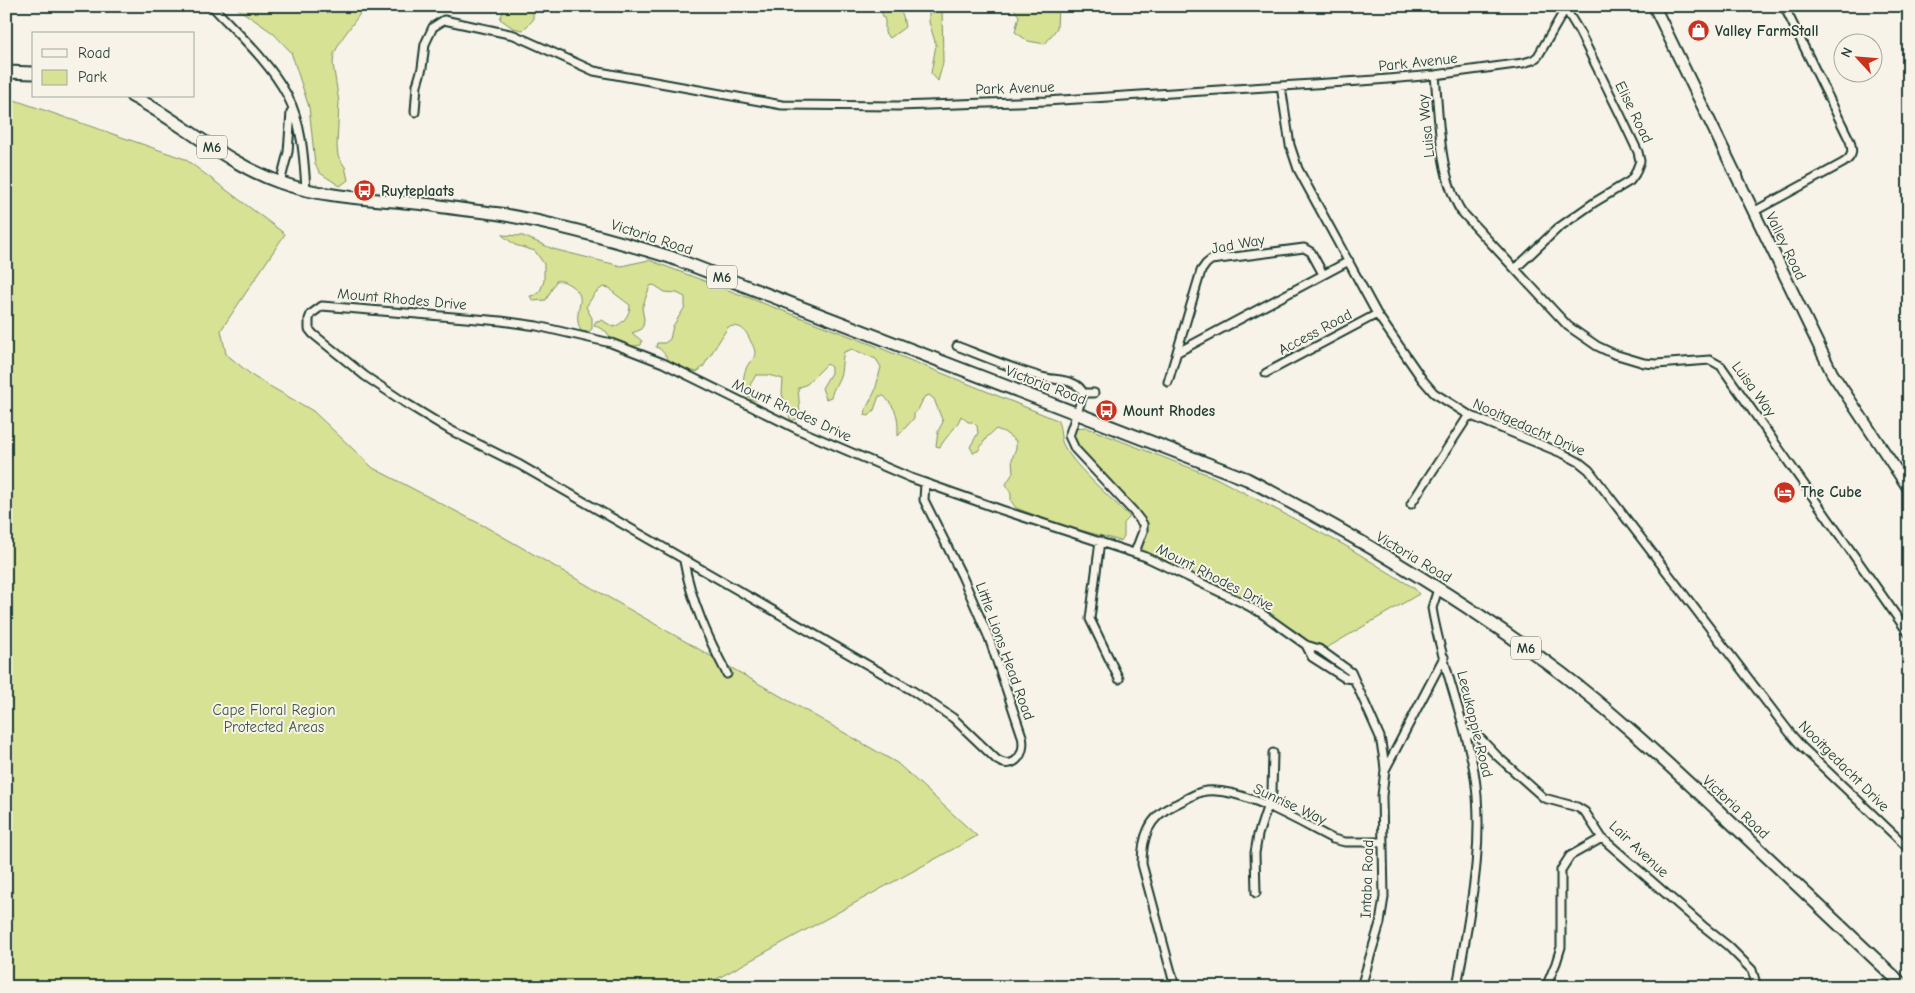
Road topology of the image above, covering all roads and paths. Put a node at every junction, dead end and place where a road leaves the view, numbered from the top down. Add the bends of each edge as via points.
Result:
1 (212, 6) edge
2 (1654, 6) edge
3 (1784, 6) edge
4 (1566, 7) edge
5 (6, 72) edge
6 (32, 73) edge
7 (1434, 75) junction
8 (1280, 86) junction
9 (136, 98) edge
10 (291, 105) junction
11 (415, 112) dead end
12 (280, 183) junction
13 (306, 190) junction
14 (1753, 212) junction
15 (1349, 261) junction
16 (1516, 268) junction
17 (1323, 274) junction
18 (1377, 314) junction
19 (957, 346) dead end
20 (1178, 352) junction
21 (1266, 373) dead end
22 (1168, 382) dead end
23 (1083, 393) junction
24 (1094, 393) dead end
25 (1077, 414) junction
26 (1468, 415) junction
27 (925, 483) junction
28 (1909, 489) edge
29 (1411, 504) dead end
30 (1100, 541) junction
31 (1136, 552) junction
32 (684, 561) junction
33 (1438, 589) junction
34 (1909, 634) edge
35 (1306, 645) joint
36 (1444, 657) junction
37 (727, 674) dead end
38 (1119, 679) dead end
39 (1466, 733) junction
40 (1274, 753) dead end
41 (1001, 762) joint
42 (1385, 770) junction
43 (1269, 807) junction
44 (1602, 838) junction
45 (1382, 842) junction
46 (1909, 849) edge
47 (1256, 892) dead end
48 (1175, 987) edge
49 (1361, 987) edge
50 (1457, 987) edge
51 (1546, 987) edge
52 (1758, 987) edge
53 (1905, 987) edge

1 - 10 street via 262,58
2 - 14 street, Valley Road
3 - 14 street via 1850,141 1852,153 1844,163
4 - 7 street, Park Avenue via 1541,53 1533,60
4 - 16 street, Elise Road via 1640,161 1630,181 1571,218
5 - 6 main road
7 - 8 street, Park Avenue
7 - 16 street, Luisa Way via 1449,188 1461,211
8 - 11 street, Park Avenue via 1046,101 898,106 782,105 594,71 514,35 444,20 433,27 425,44
8 - 15 street, Nooitgedacht Drive via 1292,155
9 - 12 main road, Victoria Road / M6 via 237,162
10 - 12 street via 288,152
10 - 13 street via 302,142
12 - 13 main road, Victoria Road / M6
13 - 25 main road, Victoria Road / M6 via 500,214 612,239 670,257
14 - 28 street, Valley Road via 1832,373
15 - 17 street
15 - 18 street, Nooitgedacht Drive
16 - 34 street, Luisa Way via 1568,326 1597,346 1644,363 1710,360 1721,366
17 - 20 street
17 - 20 street, Jad Way via 1311,252 1304,248 1211,260 1201,271
18 - 21 street, Access Road
18 - 26 street, Nooitgedacht Drive via 1434,393
19 - 23 street via 1040,377 1069,382 1079,386
20 - 22 street, Jad Way
23 - 24 street
23 - 25 street
25 - 31 street, Mount Rhodes Drive via 1069,432 1071,443 1142,524
25 - 33 main road, Victoria Road / M6 via 1247,479
26 - 29 street
26 - 46 street, Nooitgedacht Drive via 1564,454 1589,470 1790,733
27 - 30 street, Mount Rhodes Drive
27 - 32 street, Mount Rhodes Drive via 801,431 663,363 611,344 501,321 322,306 311,314 308,325 313,334 404,402
27 - 41 street, Little Lions Head Road via 924,500 989,638 1022,736 1024,745 1018,758 1010,763
30 - 31 street, Mount Rhodes Drive
30 - 38 street via 1090,620
31 - 35 street, Mount Rhodes Drive via 1254,609
32 - 37 street via 690,593
32 - 41 street, Mount Rhodes Drive via 913,691 957,722
33 - 36 street, Leeukoppie Road via 1432,608
33 - 53 main road, Victoria Road / M6 via 1534,653 1607,710
35 - 42 street, Intaba Road via 1312,657 1345,678 1354,679 1380,737
36 - 39 street, Leeukoppie Road
36 - 42 street, Intaba Road
39 - 44 street, Lair Avenue via 1479,737 1544,798 1582,810
39 - 50 street, Leeukoppie Road via 1475,779 1478,833 1474,885
40 - 43 street
42 - 45 street, Intaba Road
43 - 45 street, Sunrise Way via 1333,839
43 - 47 street via 1255,853
43 - 48 street, Sunrise Way via 1216,790 1201,792 1163,810 1152,823 1142,844 1142,864
44 - 51 street via 1570,856 1561,870 1561,947
44 - 52 street, Lair Avenue via 1728,946 1752,970
45 - 49 street, Intaba Road via 1384,897 1380,923

